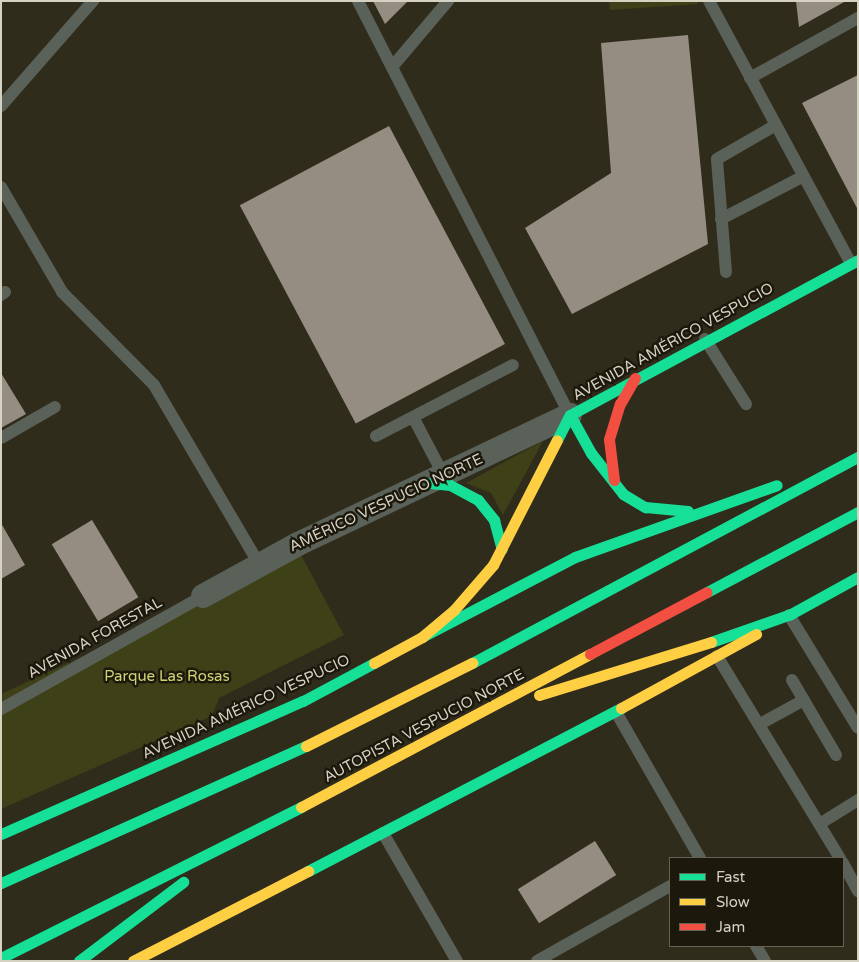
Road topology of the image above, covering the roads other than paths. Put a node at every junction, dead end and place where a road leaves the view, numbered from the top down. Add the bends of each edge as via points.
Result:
1 (93, 1) edge
2 (358, 1) edge
3 (448, 1) edge
4 (709, 1) edge
5 (858, 18) edge
6 (392, 67) junction
7 (750, 78) junction
8 (1, 106) edge
9 (776, 125) junction
10 (804, 176) junction
11 (1, 187) edge
12 (721, 219) junction
13 (854, 262) edge
14 (726, 272) dead end
15 (705, 339) junction
16 (513, 365) dead end
17 (635, 378) junction
18 (746, 404) dead end
19 (55, 407) dead end
20 (570, 415) junction
21 (413, 417) junction
22 (376, 436) dead end
23 (1, 438) edge
24 (858, 455) edge
25 (437, 479) junction
26 (616, 486) junction
27 (699, 511) junction
28 (858, 512) edge
29 (502, 549) junction
30 (259, 564) junction
31 (858, 577) edge
32 (203, 596) joint
33 (790, 615) junction
34 (422, 637) junction
35 (717, 656) junction
36 (792, 680) dead end
37 (804, 700) junction
38 (1, 709) edge
39 (485, 711) junction
40 (616, 712) junction
41 (760, 724) junction
42 (858, 728) edge
43 (836, 755) dead end
44 (858, 800) edge
45 (821, 823) junction
46 (383, 833) junction
47 (1, 834) edge
48 (240, 840) junction
49 (699, 857) edge
50 (839, 857) edge
51 (844, 865) edge
52 (1, 883) edge
53 (669, 887) edge
54 (858, 891) edge
55 (757, 947) edge
56 (1, 958) edge
57 (79, 961) edge
58 (133, 961) edge
59 (457, 961) edge
60 (537, 961) edge
61 (766, 961) edge

1 - 8 lane
2 - 6 lane
3 - 6 lane
4 - 7 lane
5 - 7 lane
6 - 20 lane
7 - 9 lane
9 - 10 lane
9 - 12 lane via 717,159
10 - 12 lane
10 - 13 lane
11 - 30 lane via 62,292 154,385
12 - 14 lane
13 - 15 main road, AVENIDA AMÉRICO VESPUCIO
15 - 17 main road, AVENIDA AMÉRICO VESPUCIO
15 - 18 lane
16 - 21 lane
17 - 20 main road, AVENIDA AMÉRICO VESPUCIO
17 - 26 main road via 620,404 609,439
19 - 23 lane
20 - 25 street, AMÉRICO VESPUCIO NORTE
20 - 26 main road
20 - 29 main road, AVENIDA AMÉRICO VESPUCIO
21 - 22 lane
21 - 25 lane
24 - 27 main road
24 - 52 main road via 416,692
25 - 29 main road via 478,500 494,520
25 - 30 street, AMÉRICO VESPUCIO NORTE
26 - 27 main road via 646,507
27 - 34 main road via 575,557
28 - 39 main road, AUTOPISTA VESPUCIO NORTE
29 - 34 main road, AVENIDA AMÉRICO VESPUCIO via 454,610
30 - 32 street, AMÉRICO VESPUCIO NORTE
31 - 33 main road
32 - 38 lane, AVENIDA FORESTAL
33 - 35 main road
33 - 39 main road via 657,661
33 - 42 lane
34 - 47 main road, AVENIDA AMÉRICO VESPUCIO via 303,701
35 - 40 main road
35 - 41 lane
36 - 37 lane
37 - 41 lane
37 - 43 lane
39 - 48 main road, AUTOPISTA VESPUCIO NORTE
40 - 46 main road
40 - 49 lane
41 - 45 lane
44 - 45 lane
45 - 50 lane
46 - 58 main road
46 - 59 lane
48 - 56 main road, AUTOPISTA VESPUCIO NORTE
48 - 57 main road
51 - 54 lane
53 - 60 lane
55 - 61 lane

